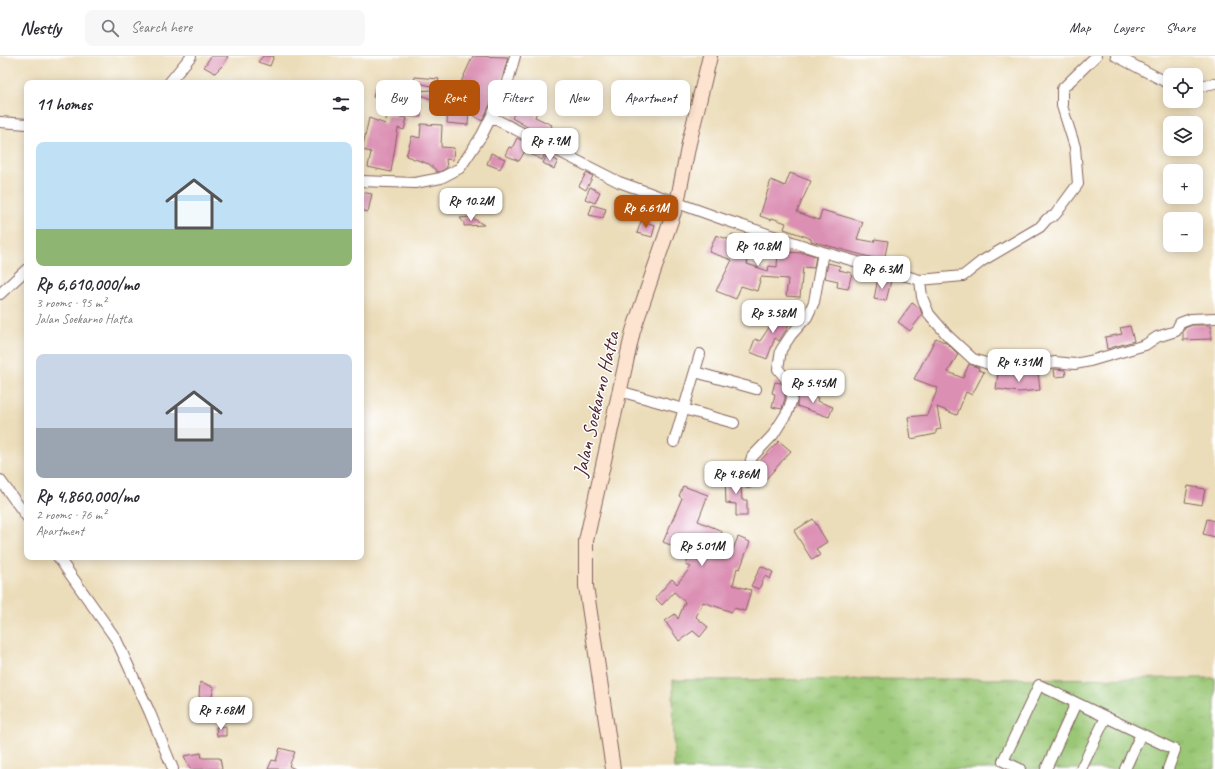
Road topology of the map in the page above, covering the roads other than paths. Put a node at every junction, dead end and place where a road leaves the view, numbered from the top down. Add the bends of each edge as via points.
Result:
1 (191, 56) edge
2 (515, 56) edge
3 (710, 56) edge
4 (1116, 56) edge
5 (1092, 58) edge
6 (171, 80) edge
7 (1163, 80) edge
8 (1215, 83) edge
9 (1203, 86) edge
10 (491, 117) junction
11 (0, 122) edge
12 (24, 124) edge
13 (364, 181) edge
14 (677, 203) junction
15 (823, 252) junction
16 (24, 272) edge
17 (920, 280) junction
18 (0, 294) edge
19 (1215, 318) edge
20 (700, 354) dead end
21 (695, 372) junction
22 (756, 389) dead end
23 (619, 391) junction
24 (684, 409) junction
25 (734, 423) dead end
26 (674, 442) dead end
27 (0, 480) edge
28 (748, 483) dead end
29 (24, 513) edge
30 (60, 560) edge
31 (1076, 703) junction
32 (1106, 717) junction
33 (1141, 734) junction
34 (173, 769) edge
35 (613, 769) edge
36 (1020, 769) edge
37 (1046, 769) edge
38 (1081, 769) edge
39 (1125, 769) edge
40 (1168, 769) edge

1 - 6 street
2 - 10 street via 507,85
3 - 14 street, Jalan Soekarno Hatta
4 - 7 street
5 - 17 street via 1062,90 1062,106 1075,147 1078,184 1055,215 1040,227 982,261 963,276
8 - 9 street
10 - 13 street via 460,168 447,176 415,183
10 - 14 street via 620,182
11 - 12 street
14 - 15 street
14 - 23 street, Jalan Soekarno Hatta via 632,331
15 - 17 street
15 - 28 street via 814,302 807,317 781,350 778,369 791,385 792,399 773,435 752,457
16 - 18 street
17 - 19 street via 922,297 929,314 948,336 973,359 1001,368 1019,369 1055,362 1075,364 1145,345 1157,337 1176,331 1180,322
20 - 21 street
21 - 22 street
21 - 24 street
23 - 24 street
23 - 35 street, Jalan Soekarno Hatta via 586,541 586,586
24 - 25 street
24 - 26 street
27 - 29 street
30 - 34 street via 116,639
31 - 32 street
31 - 36 street via 1039,685 1003,761
31 - 37 street
32 - 33 street
32 - 38 street
33 - 39 street
33 - 40 street via 1175,750

